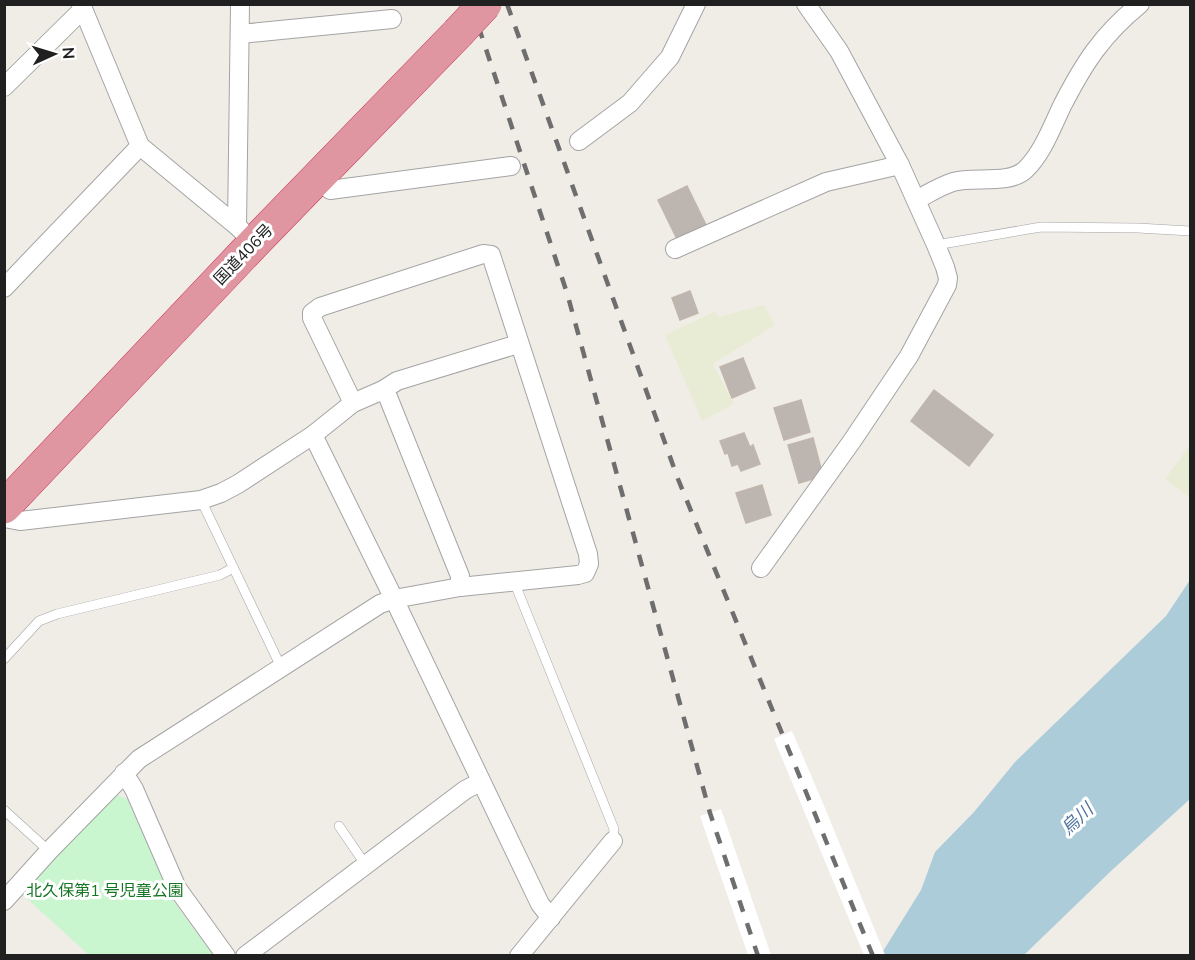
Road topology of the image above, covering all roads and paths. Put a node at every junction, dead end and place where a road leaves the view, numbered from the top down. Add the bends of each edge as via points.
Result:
1 (240, 4) edge
2 (485, 4) edge
3 (696, 4) edge
4 (806, 4) edge
5 (1140, 4) edge
6 (82, 7) edge
7 (392, 19) dead end
8 (240, 34) junction
9 (4, 87) edge
10 (579, 141) dead end
11 (140, 146) junction
12 (900, 165) junction
13 (511, 166) dead end
14 (317, 177) junction
15 (916, 200) junction
16 (1191, 231) edge
17 (245, 234) junction
18 (936, 245) junction
19 (675, 249) dead end
20 (4, 288) edge
21 (518, 344) junction
22 (383, 390) junction
23 (353, 403) junction
24 (313, 435) junction
25 (201, 500) junction
26 (4, 507) edge
27 (4, 518) edge
28 (233, 568) junction
29 (761, 568) dead end
30 (515, 581) junction
31 (460, 587) junction
32 (394, 599) junction
33 (4, 659) edge
34 (281, 667) junction
35 (124, 773) junction
36 (480, 782) junction
37 (4, 810) edge
38 (339, 826) dead end
39 (613, 841) joint
40 (49, 851) junction
41 (365, 864) junction
42 (4, 901) edge
43 (551, 918) junction
44 (226, 956) edge
45 (245, 956) edge
46 (519, 956) edge

1 - 8 street
2 - 14 highway, 国道406号, bridge
3 - 10 street via 670,57 630,103
4 - 12 street via 839,51
5 - 15 street via 1102,40 1084,65 1048,136 1025,170 1005,178 951,183
6 - 9 street
6 - 11 street
7 - 8 street
8 - 17 street
11 - 17 street
11 - 20 street
12 - 15 street
12 - 19 street via 826,182
13 - 14 street via 330,190
14 - 17 highway, 国道406号
15 - 18 street
16 - 18 lane via 1041,228
17 - 26 highway, 国道406号
18 - 29 street via 948,278 909,356
21 - 22 street via 397,381
21 - 23 street via 491,255 483,254 320,307 312,312 312,318
21 - 30 street via 589,564 585,573 578,576
22 - 23 street
22 - 31 street via 460,576
23 - 24 street
24 - 25 street via 221,494
24 - 32 street
25 - 27 street via 20,521
25 - 28 lane
28 - 33 lane via 220,575 39,621
28 - 34 lane
30 - 31 street
30 - 39 lane via 614,829
31 - 32 street
32 - 34 street
32 - 36 street
34 - 35 street via 139,759
35 - 40 street
35 - 44 street via 177,888
36 - 41 street
36 - 43 street via 540,904
37 - 40 lane
38 - 41 lane
39 - 43 street
40 - 42 street
41 - 45 street
43 - 46 street

